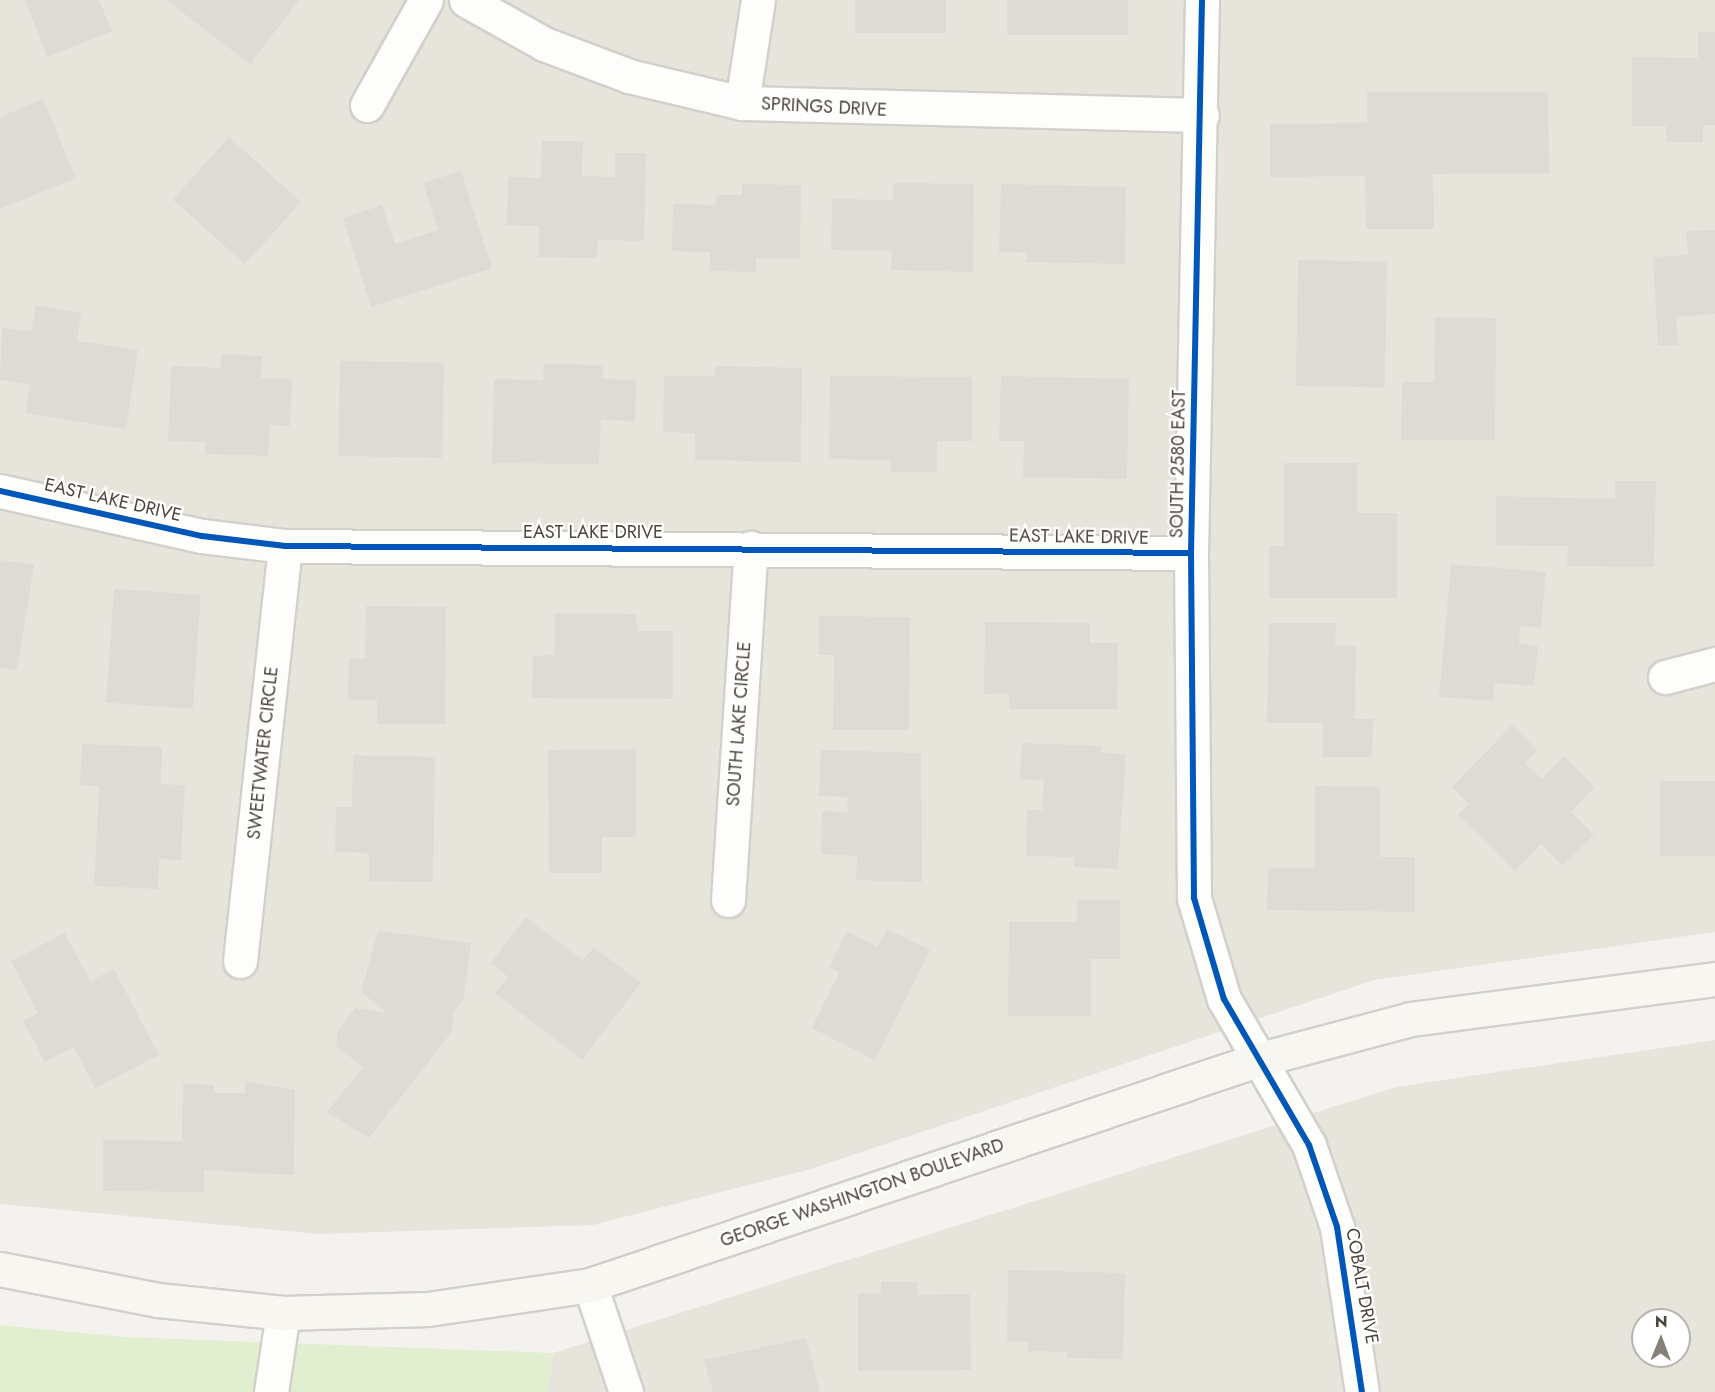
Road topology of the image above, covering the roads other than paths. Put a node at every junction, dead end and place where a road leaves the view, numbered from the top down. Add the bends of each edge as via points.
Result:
1 (426, 0) edge
2 (466, 0) edge
3 (758, 0) edge
4 (1202, 0) edge
5 (742, 103) junction
6 (367, 105) dead end
7 (1202, 115) junction
8 (0, 491) edge
9 (285, 546) junction
10 (751, 548) junction
11 (1191, 553) junction
12 (1715, 664) edge
13 (1665, 677) dead end
14 (728, 900) dead end
15 (240, 961) dead end
16 (1715, 979) edge
17 (1257, 1060) junction
18 (0, 1269) edge
19 (590, 1285) junction
20 (283, 1313) junction
21 (271, 1392) edge
22 (626, 1392) edge
23 (1362, 1392) edge

1 - 6 street
2 - 5 street, SPRINGS DRIVE via 544,44 629,76
3 - 5 street
4 - 7 street, SOUTH 2580 EAST
5 - 7 street, SPRINGS DRIVE
7 - 11 street, SOUTH 2580 EAST
8 - 9 street, EAST LAKE DRIVE via 202,536
9 - 10 street, EAST LAKE DRIVE
9 - 15 street, SWEETWATER CIRCLE
10 - 11 street, EAST LAKE DRIVE
10 - 14 street, SOUTH LAKE CIRCLE
11 - 17 street, SOUTH 2580 EAST via 1194,898 1224,999
12 - 13 street
16 - 17 main road, GEORGE WASHINGTON BOULEVARD via 1411,1019
17 - 19 main road, GEORGE WASHINGTON BOULEVARD
17 - 23 street, COBALT DRIVE via 1310,1145 1337,1227
18 - 20 main road, GEORGE WASHINGTON BOULEVARD via 158,1300
19 - 20 main road, GEORGE WASHINGTON BOULEVARD via 428,1309
19 - 22 street
20 - 21 street

